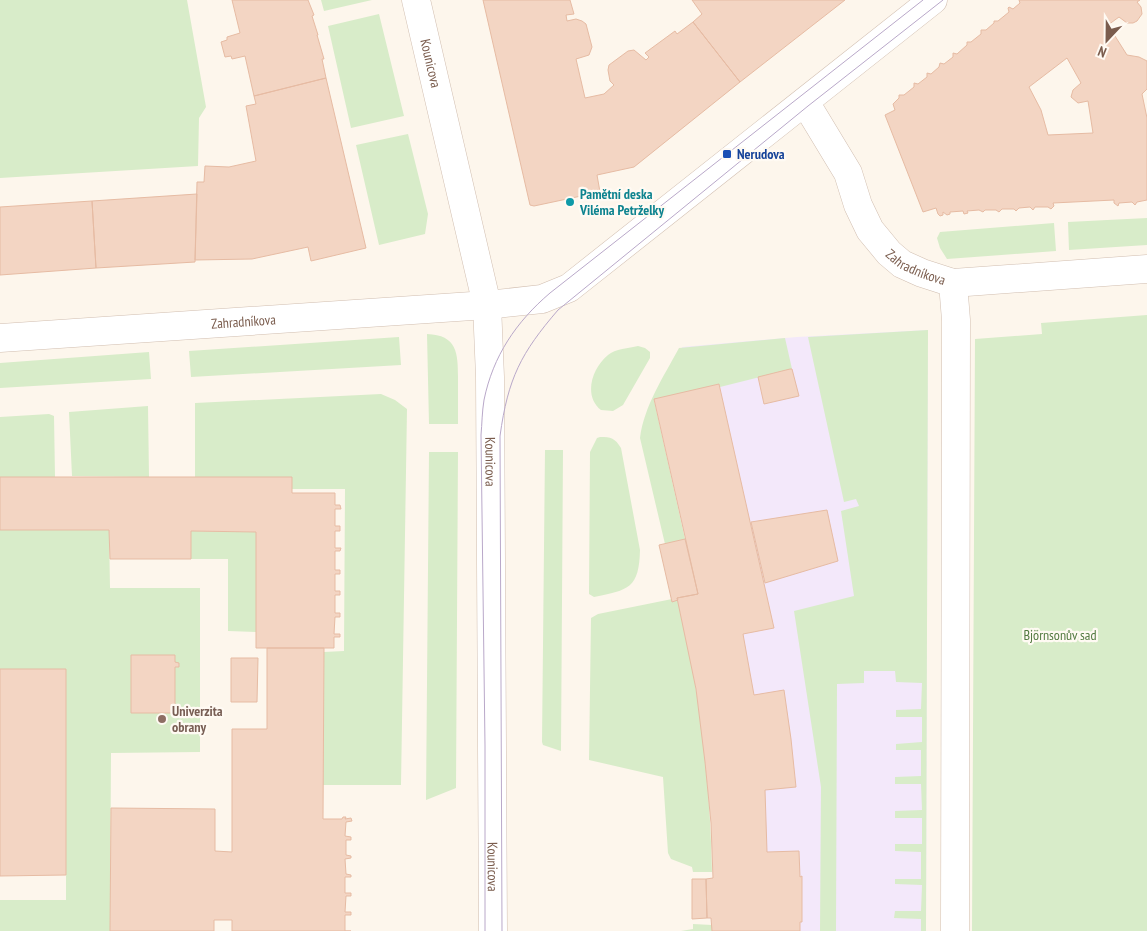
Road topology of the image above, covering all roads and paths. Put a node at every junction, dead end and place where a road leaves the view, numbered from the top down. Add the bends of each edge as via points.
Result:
1 (416, 0) edge
2 (933, 0) edge
3 (805, 102) junction
4 (1147, 269) edge
5 (953, 283) junction
6 (487, 305) junction
7 (0, 338) edge
8 (493, 931) edge
9 (955, 931) edge

1 - 6 street, Kounicova
2 - 3 street
3 - 5 street, Zahradníkova via 848,173 870,230 902,264
3 - 6 street via 569,288 542,299
4 - 5 street, Zahradníkova
5 - 9 street via 956,320
6 - 7 street, Zahradníkova
6 - 8 street, Kounicova

